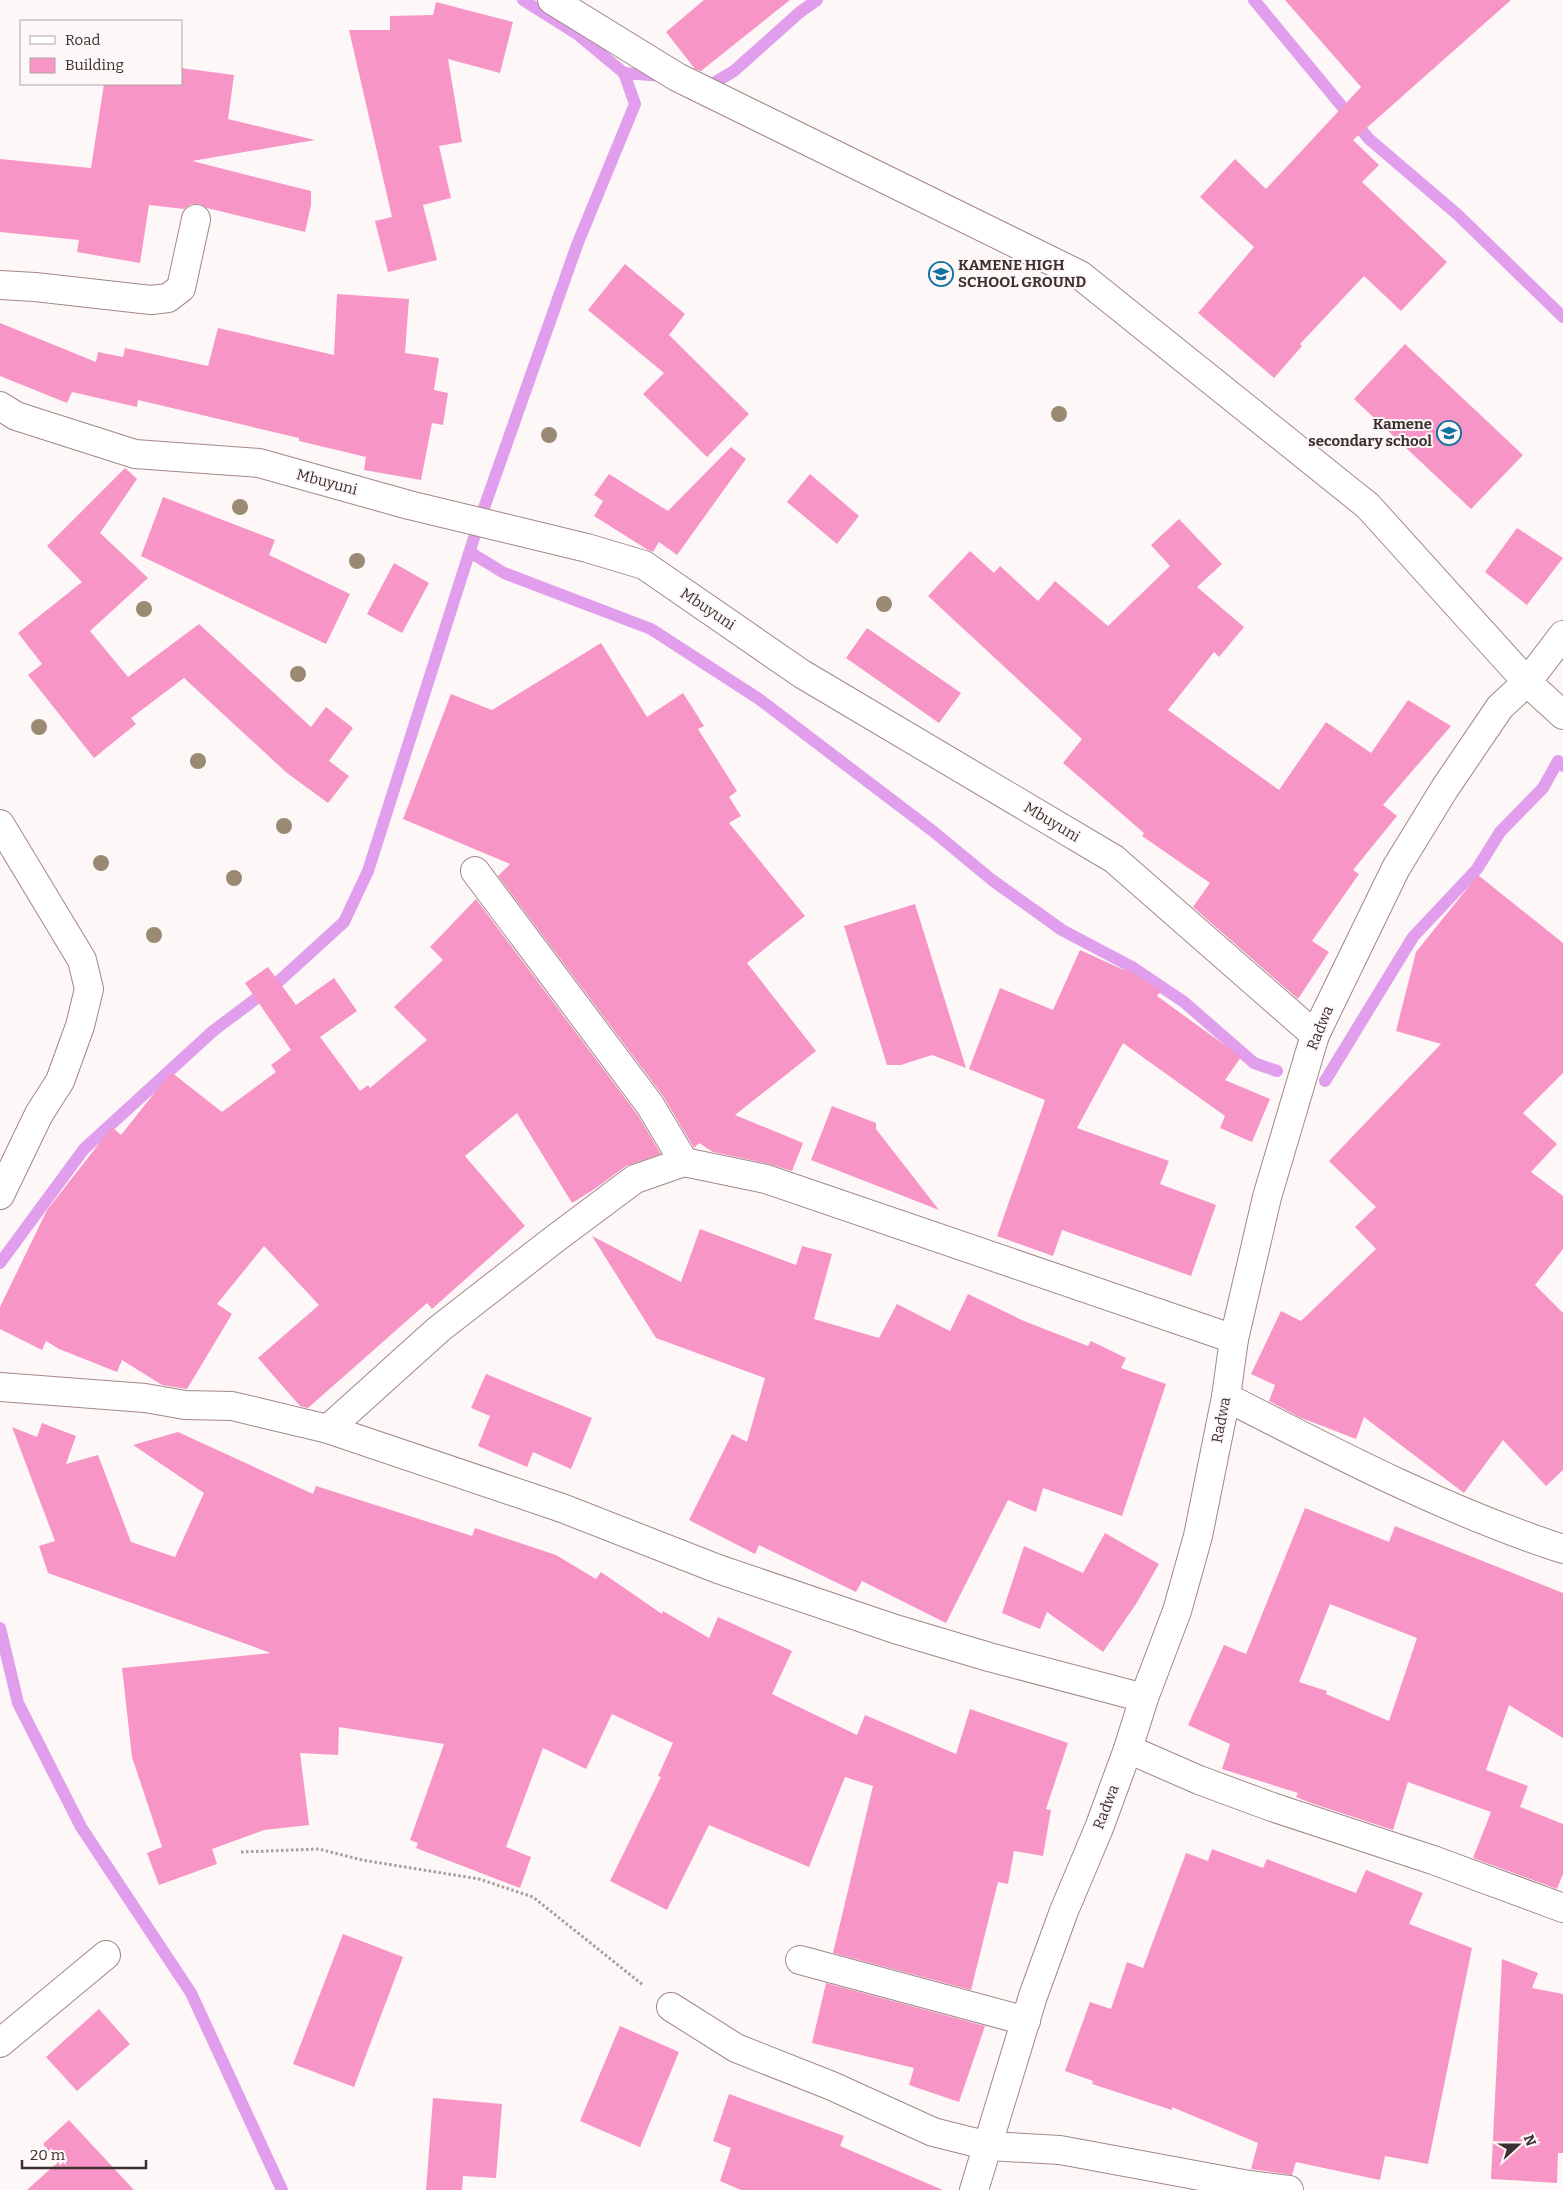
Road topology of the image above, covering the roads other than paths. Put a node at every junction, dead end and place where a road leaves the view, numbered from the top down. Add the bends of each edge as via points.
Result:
1 (552, 0) edge
2 (196, 218) dead end
3 (0, 286) edge
4 (0, 406) edge
5 (1563, 635) edge
6 (1527, 682) junction
7 (1563, 715) edge
8 (0, 824) edge
9 (475, 871) dead end
10 (1315, 1035) junction
11 (684, 1162) junction
12 (0, 1195) edge
13 (1234, 1339) junction
14 (0, 1387) edge
15 (1226, 1397) junction
16 (328, 1429) junction
17 (1563, 1549) edge
18 (1144, 1698) junction
19 (1128, 1749) junction
20 (1563, 1908) edge
21 (106, 1955) dead end
22 (800, 1960) dead end
23 (671, 2007) road end
24 (1026, 2020) junction
25 (0, 2043) edge
26 (989, 2146) junction
27 (974, 2190) edge
28 (1289, 2190) edge

1 - 6 street via 677,77 1080,275 1368,506
2 - 3 street via 181,288 168,298 151,300
4 - 10 street, Mbuyuni via 16,416 135,454 259,464 409,505 587,548 644,566 802,674 1114,859
5 - 6 street, Radwa
6 - 7 street
6 - 10 street, Radwa via 1500,707 1396,868
8 - 12 street via 82,960 90,989 60,1081 39,1114
9 - 11 street via 650,1106
10 - 13 street, Radwa via 1267,1198
11 - 13 street via 766,1179
11 - 16 street via 635,1179 556,1238 439,1329
13 - 15 street, Radwa
14 - 16 street via 145,1398 185,1405 232,1406
15 - 17 street via 1453,1506
15 - 18 street, Radwa via 1198,1536 1177,1611
16 - 18 street via 562,1508 718,1569 895,1629
18 - 19 street, Radwa
19 - 20 street via 1272,1807 1433,1860
19 - 24 street, Radwa
21 - 25 street
22 - 24 street
23 - 26 street via 736,2048 832,2086 933,2132
24 - 26 street, Radwa
26 - 27 street, Radwa
26 - 28 street via 1060,2150 1249,2186

